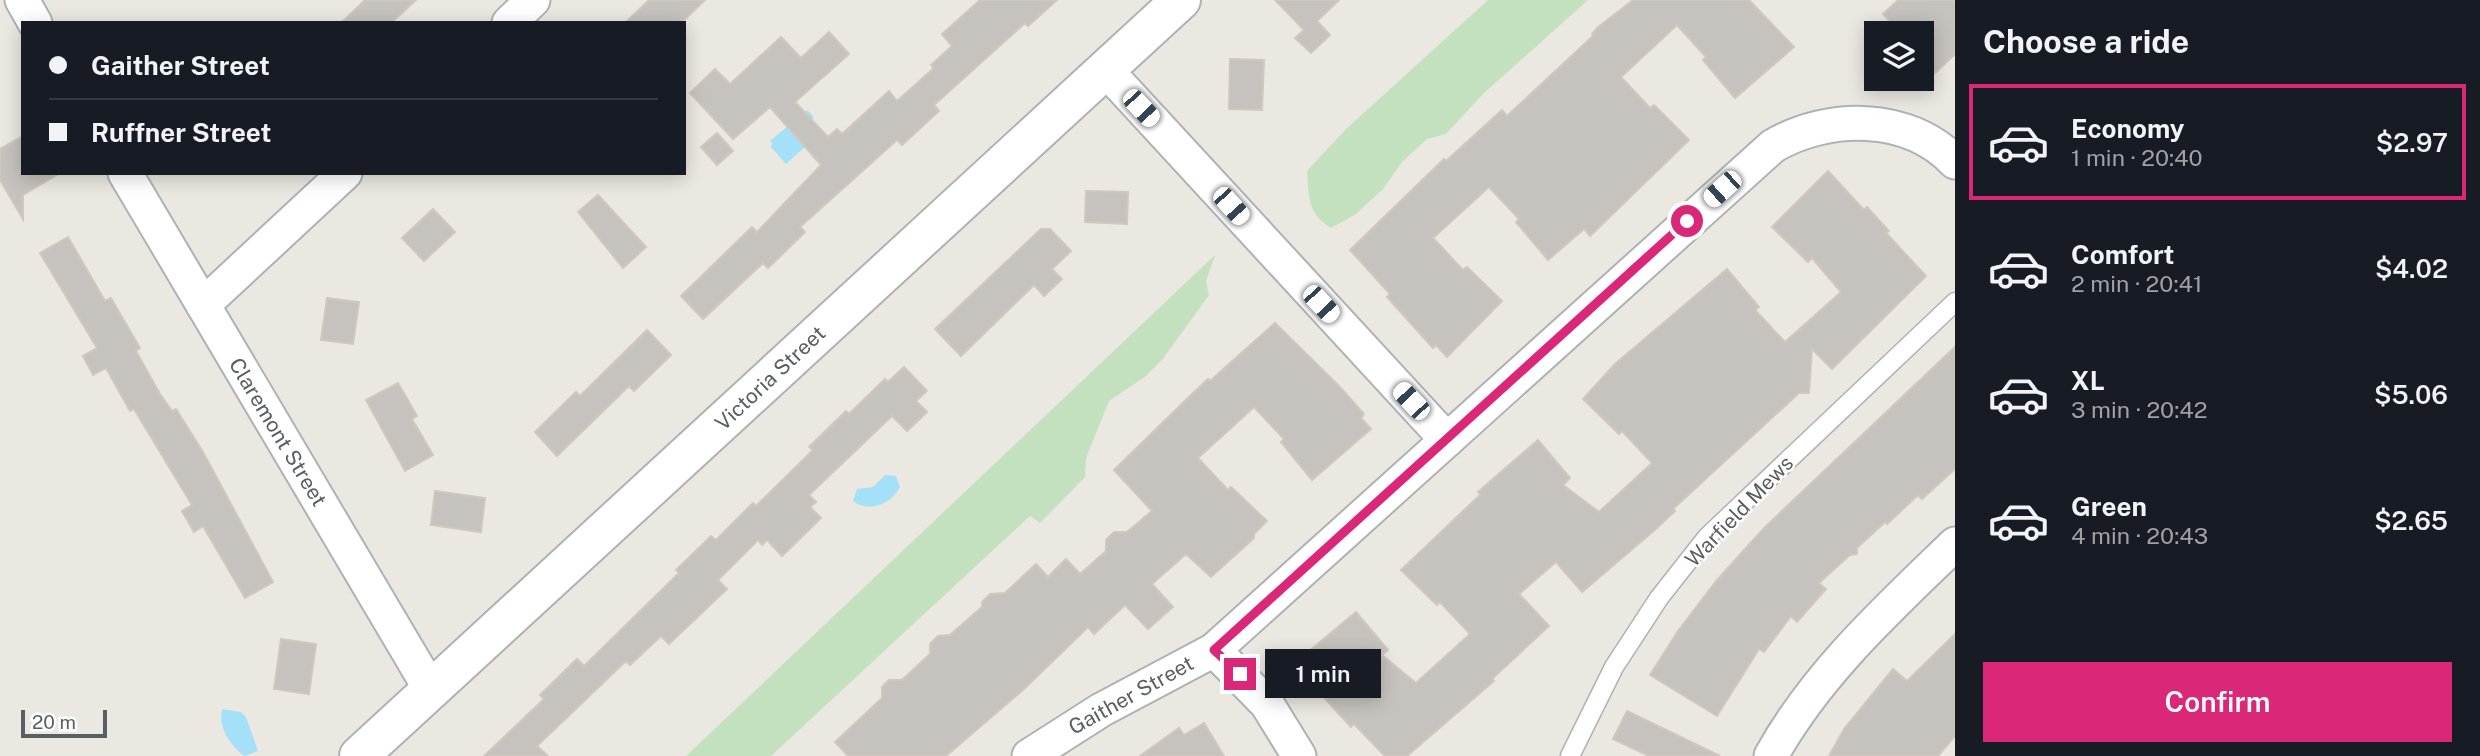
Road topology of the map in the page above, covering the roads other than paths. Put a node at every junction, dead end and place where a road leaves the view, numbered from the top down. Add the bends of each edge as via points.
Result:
1 (22, 0) edge
2 (533, 0) edge
3 (1181, 0) edge
4 (34, 21) edge
5 (511, 21) edge
6 (1105, 69) junction
7 (1955, 162) edge
8 (126, 175) edge
9 (343, 175) edge
10 (1955, 302) edge
11 (203, 305) junction
12 (1447, 440) junction
13 (1955, 544) edge
14 (1214, 650) junction
15 (431, 690) junction
16 (359, 756) edge
17 (1029, 756) edge
18 (1299, 756) edge
19 (1570, 756) edge
20 (1772, 756) edge

1 - 4 street
2 - 5 street
3 - 6 street, Victoria Street
6 - 12 street
6 - 15 street, Victoria Street
7 - 12 street, Gaither Street via 1919,136 1881,125 1835,124 1789,136 1754,160
8 - 11 street, Claremont Street
9 - 11 street
10 - 19 lane, Warfield Mews via 1707,537 1659,598 1615,667
11 - 15 street, Claremont Street
12 - 14 street, Gaither Street
13 - 20 street via 1865,631 1822,680
14 - 17 street, Gaither Street via 1101,710
14 - 18 street via 1266,704
15 - 16 street, Victoria Street

